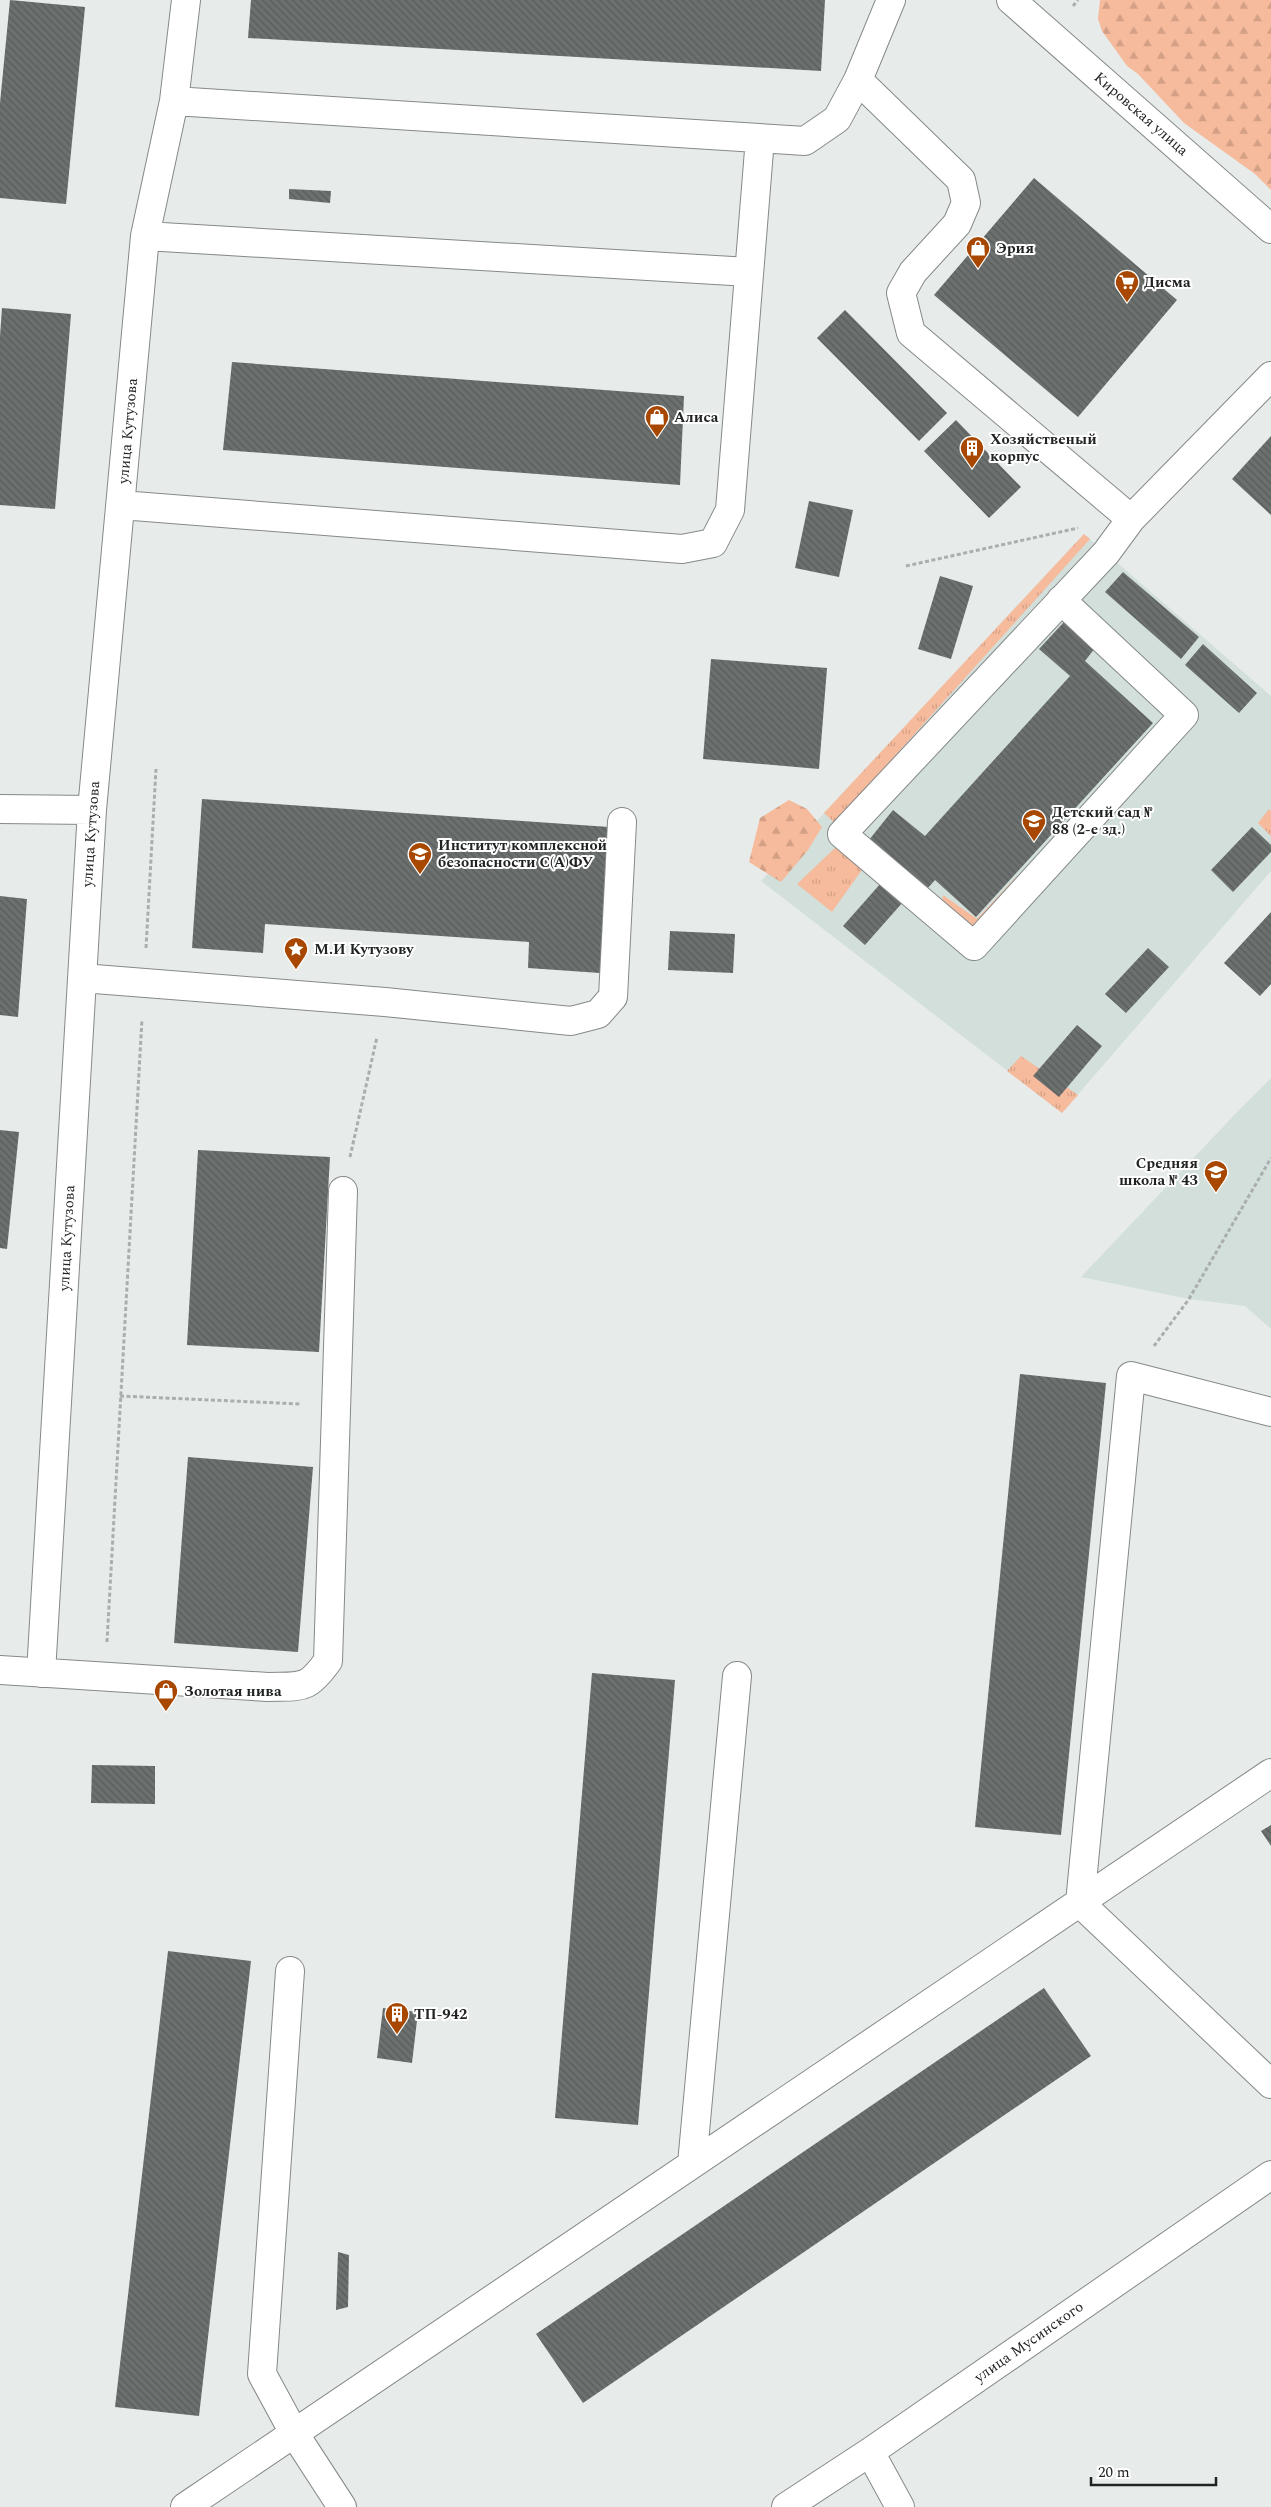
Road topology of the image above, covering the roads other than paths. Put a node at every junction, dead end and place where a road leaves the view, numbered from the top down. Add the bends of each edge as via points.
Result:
1 (186, 0) edge
2 (891, 0) edge
3 (1011, 0) edge
4 (858, 80) junction
5 (174, 101) junction
6 (760, 138) junction
7 (1271, 229) edge
8 (145, 236) junction
9 (749, 272) junction
10 (1271, 376) edge
11 (121, 505) junction
12 (1129, 522) junction
13 (1061, 600) junction
14 (0, 809) edge
15 (92, 810) junction
16 (622, 822) dead end
17 (82, 978) junction
18 (342, 1191) road end
19 (1271, 1412) edge
20 (0, 1670) edge
21 (41, 1673) junction
22 (737, 1676) dead end
23 (1271, 1773) edge
24 (1080, 1903) junction
25 (290, 1971) dead end
26 (1271, 2084) edge
27 (692, 2164) junction
28 (1271, 2175) edge
29 (294, 2433) junction
30 (870, 2452) junction
31 (185, 2507) edge
32 (342, 2507) edge
33 (786, 2507) edge
34 (900, 2507) edge

1 - 5 street, улица Кутузова
2 - 4 street
3 - 7 street, Кировская улица
4 - 6 street via 837,119 806,140
4 - 12 street via 961,180 966,204 957,224 913,272 901,293 910,333
5 - 6 street
5 - 8 street, улица Кутузова
6 - 9 street
8 - 9 street
8 - 11 street, улица Кутузова
9 - 11 street via 730,510 714,543 682,549
10 - 12 street
11 - 15 street, улица Кутузова
12 - 13 street via 1106,553
13 - 13 street via 842,834 974,946 1184,715
14 - 15 street
15 - 17 street, улица Кутузова
16 - 17 street via 613,997 598,1014 571,1021 385,1002
17 - 21 street, улица Кутузова
18 - 21 street via 328,1661 314,1680 303,1686
19 - 24 street via 1131,1376
20 - 21 street
22 - 27 street
23 - 24 street
24 - 26 street
24 - 27 street
25 - 29 street via 262,2374
27 - 29 street
28 - 30 street, улица Мусинского
29 - 31 street
29 - 32 street
30 - 33 street, улица Мусинского
30 - 34 street

